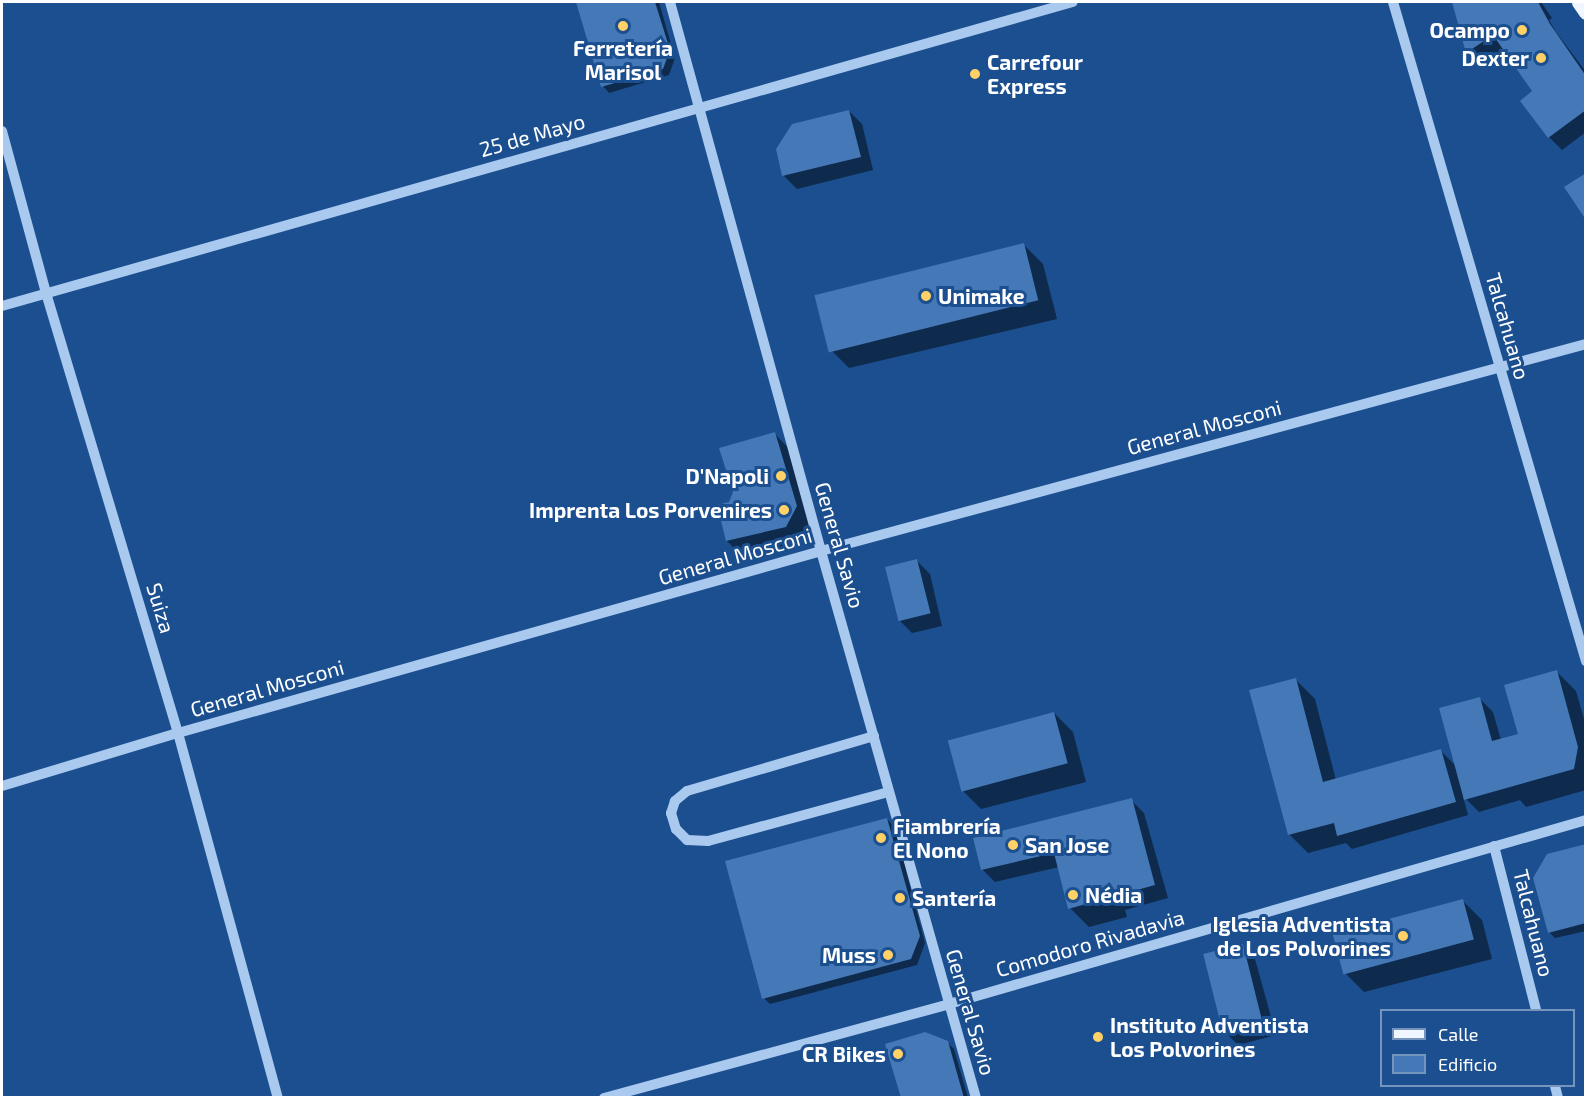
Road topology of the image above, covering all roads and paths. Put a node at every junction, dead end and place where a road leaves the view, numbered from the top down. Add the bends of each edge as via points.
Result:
1 (670, 2) edge
2 (1073, 2) edge
3 (1393, 2) edge
4 (1579, 2) edge
5 (1586, 12) edge
6 (701, 108) junction
7 (2, 131) edge
8 (46, 293) junction
9 (2, 306) edge
10 (1586, 344) edge
11 (1500, 367) junction
12 (821, 551) junction
13 (1586, 661) edge
14 (178, 733) junction
15 (874, 736) junction
16 (2, 786) edge
17 (888, 792) junction
18 (1586, 820) edge
19 (1494, 846) junction
20 (949, 1004) junction
21 (1535, 1009) edge
22 (278, 1098) edge
23 (604, 1098) edge
24 (976, 1098) edge

1 - 6 street, General Savio
2 - 6 street, 25 de Mayo
3 - 11 street, Talcahuano
4 - 5 main road
6 - 8 street, 25 de Mayo
6 - 12 street, General Savio
7 - 8 street, Suiza
8 - 9 street, 25 de Mayo
8 - 14 street, Suiza
10 - 11 street, General Mosconi
11 - 12 street, General Mosconi
11 - 13 street, Talcahuano
12 - 14 street, General Mosconi
12 - 15 street, General Savio
14 - 16 street, General Mosconi
14 - 22 street, Suiza
15 - 17 street, General Savio
15 - 17 street via 687,791 675,801 671,813 675,829 687,840 708,842
17 - 20 street, General Savio
18 - 19 street, Comodoro Rivadavia
19 - 20 street, Comodoro Rivadavia
19 - 21 street, Talcahuano
20 - 23 street, Comodoro Rivadavia
20 - 24 street, General Savio

